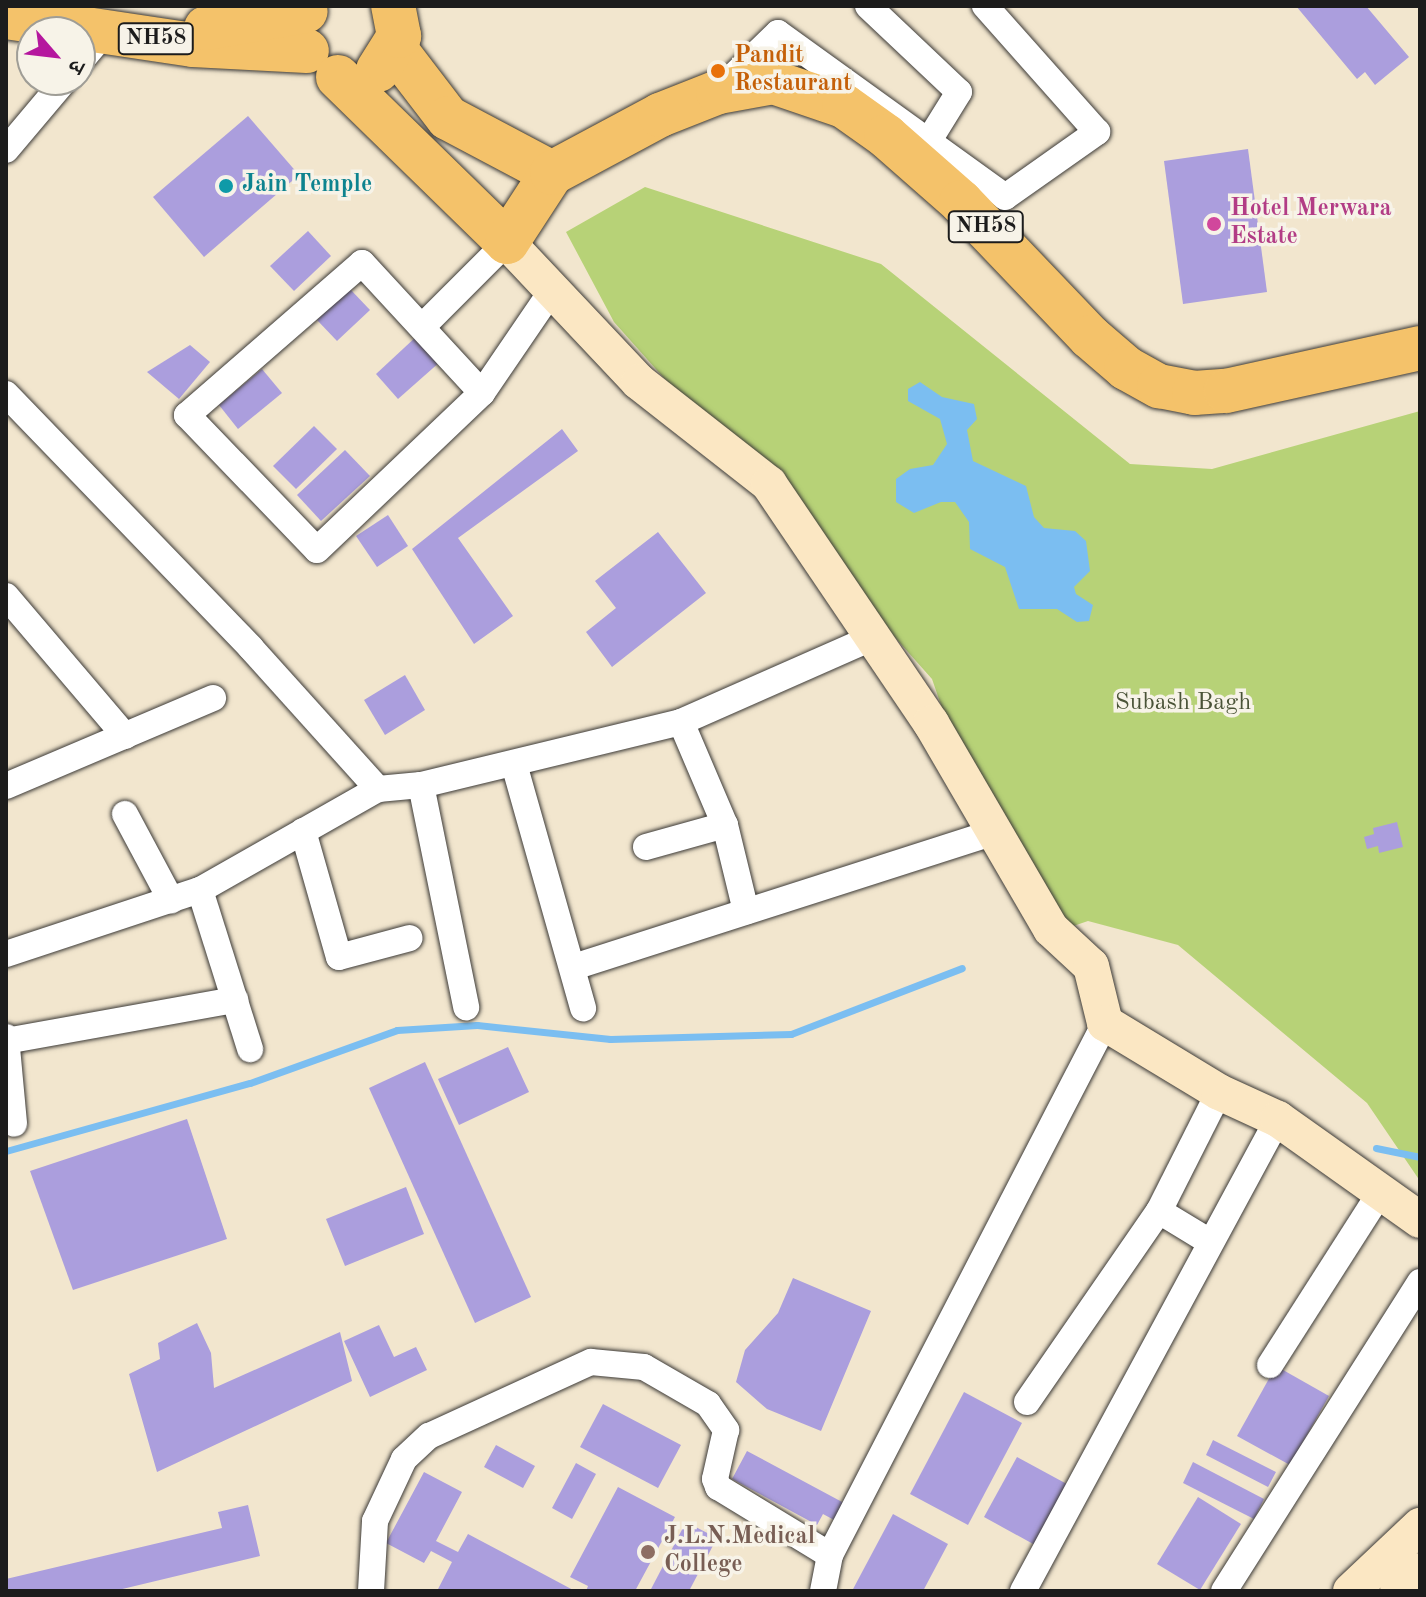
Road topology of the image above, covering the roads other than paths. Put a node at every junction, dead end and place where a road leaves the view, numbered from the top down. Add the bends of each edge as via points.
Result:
1 (16, 6) edge
2 (393, 6) edge
3 (868, 6) edge
4 (985, 6) edge
5 (96, 24) edge
6 (207, 27) edge
7 (315, 36) edge
8 (395, 49) junction
9 (718, 92) junction
10 (52, 96) edge
11 (928, 142) junction
12 (6, 150) edge
13 (552, 173) junction
14 (507, 242) junction
15 (551, 292) junction
16 (422, 327) junction
17 (1420, 348) edge
18 (482, 393) junction
19 (6, 394) edge
20 (6, 596) edge
21 (874, 637) junction
22 (213, 698) dead end
23 (681, 722) junction
24 (125, 736) junction
25 (514, 764) junction
26 (421, 785) junction
27 (6, 786) edge
28 (378, 789) junction
29 (125, 814) dead end
30 (725, 825) junction
31 (303, 831) junction
32 (997, 831) junction
33 (646, 847) dead end
34 (200, 890) junction
35 (171, 900) junction
36 (746, 911) junction
37 (410, 938) dead end
38 (6, 954) edge
39 (574, 967) junction
40 (235, 1000) junction
41 (466, 1007) dead end
42 (583, 1008) dead end
43 (1105, 1023) junction
44 (6, 1039) edge
45 (250, 1049) dead end
46 (1219, 1092) junction
47 (1278, 1119) junction
48 (14, 1124) dead end
49 (1382, 1190) junction
50 (1159, 1211) junction
51 (1420, 1220) edge
52 (1210, 1242) junction
53 (1420, 1282) edge
54 (1270, 1365) dead end
55 (1027, 1402) dead end
56 (1420, 1526) edge
57 (830, 1555) junction
58 (1420, 1571) edge
59 (1358, 1589) edge
60 (371, 1591) edge
61 (823, 1591) edge
62 (1023, 1591) edge
63 (1224, 1591) edge
64 (1398, 1591) edge

1 - 6 highway via 193,35
2 - 8 highway via 399,22
3 - 11 street via 959,92
4 - 11 street via 1097,132 1005,197
5 - 6 highway, NH58
6 - 7 highway, NH58
7 - 8 highway, NH58 via 378,70
7 - 14 highway
8 - 13 highway via 448,118
9 - 11 street via 778,33
9 - 13 highway, NH58 via 660,115
9 - 17 highway, NH58 via 773,82 844,106 961,202 1090,337 1126,368 1159,386 1226,391
10 - 12 street
13 - 14 highway, NH58
14 - 15 street
14 - 16 street
15 - 18 street
15 - 21 street via 639,382 769,484
16 - 18 street
16 - 18 street via 362,263 187,415 317,550
19 - 28 street via 251,648
20 - 24 street
21 - 23 street
21 - 32 street
22 - 24 street
23 - 25 street
23 - 30 street
24 - 27 street
25 - 26 street
25 - 39 street
26 - 28 street
26 - 41 street
28 - 31 street
29 - 35 street
30 - 33 street
30 - 36 street
31 - 34 street
31 - 37 street via 339,957
32 - 36 street
32 - 43 street via 1051,929 1091,966
34 - 35 street
34 - 40 street
35 - 38 street
36 - 39 street
39 - 42 street
40 - 44 street
40 - 45 street
43 - 46 street
43 - 57 street
44 - 48 street
46 - 47 street
46 - 50 street
47 - 49 street
47 - 52 street
49 - 51 street
49 - 54 street
50 - 52 street
50 - 55 street
52 - 62 street
53 - 63 street
56 - 59 street
57 - 60 street via 718,1487 715,1479 726,1430 708,1404 644,1367 591,1362 429,1436 404,1459 375,1521
57 - 61 street
58 - 64 street

